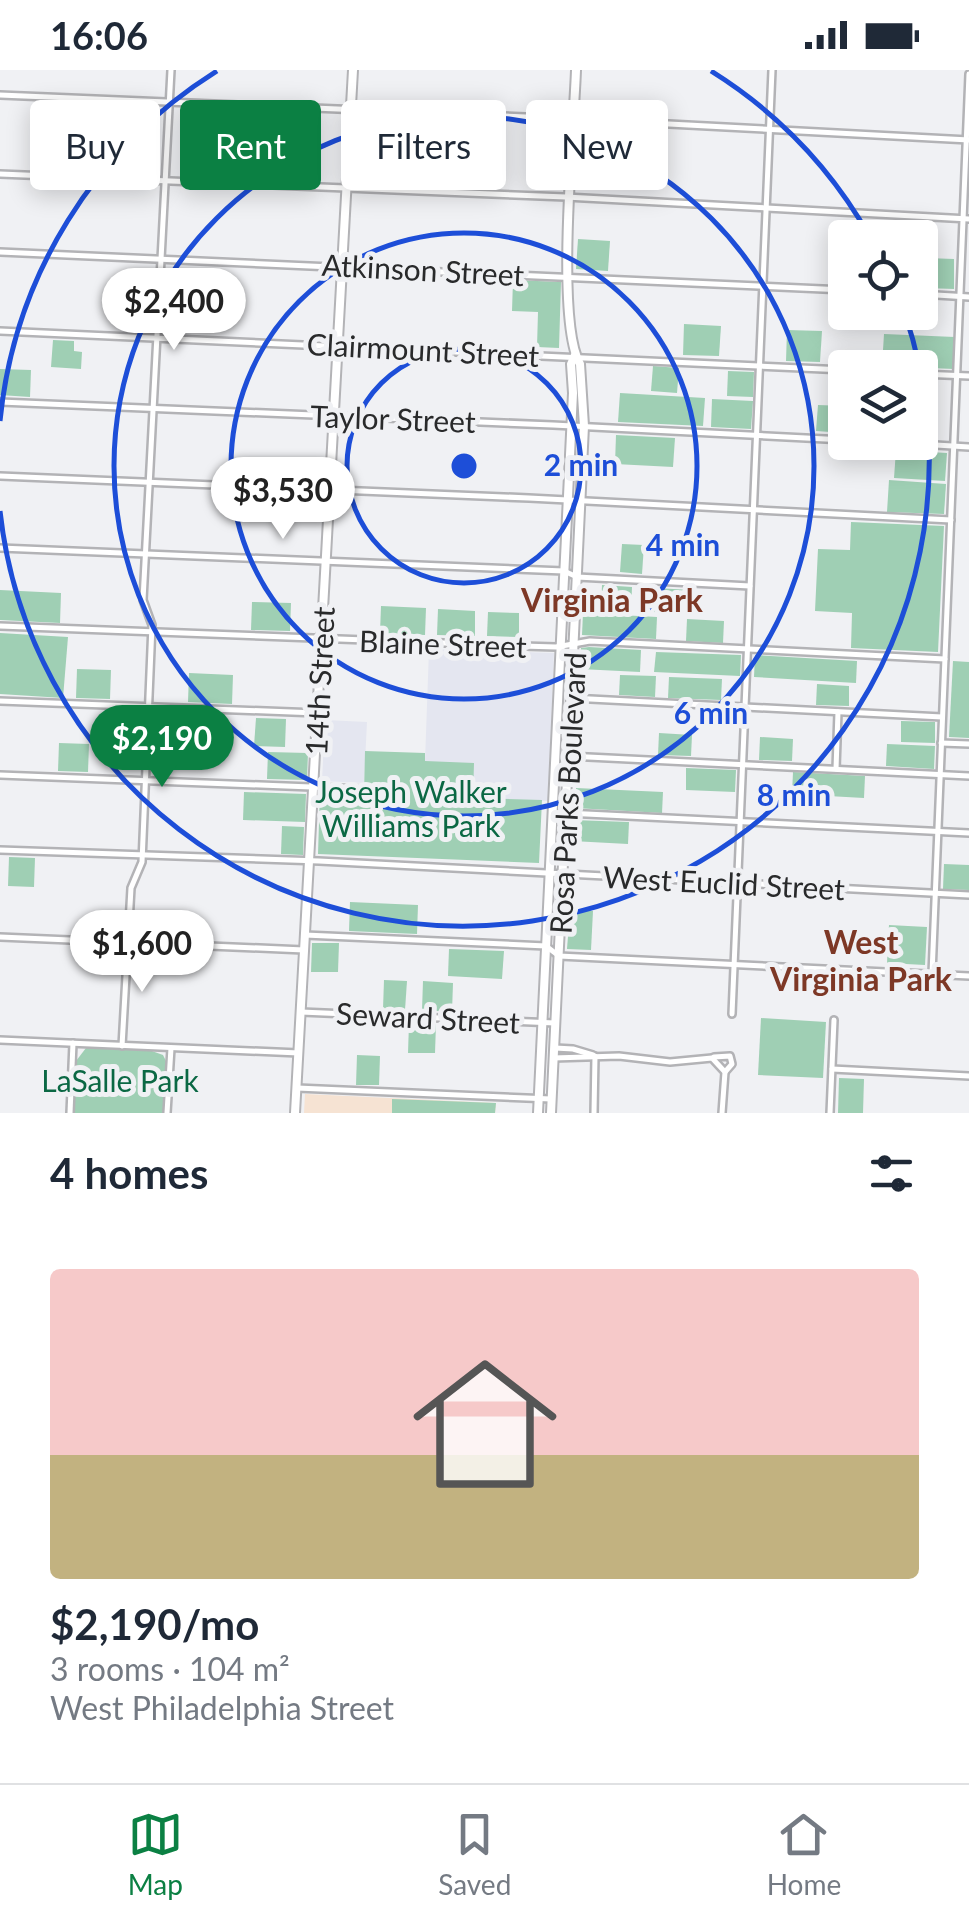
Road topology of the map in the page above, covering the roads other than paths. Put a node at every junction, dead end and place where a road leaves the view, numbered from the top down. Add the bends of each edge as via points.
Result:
1 (171, 70) edge
2 (352, 70) edge
3 (576, 70) edge
4 (772, 70) edge
5 (969, 74) edge
6 (0, 95) edge
7 (350, 100) edge
8 (575, 100) edge
9 (170, 102) junction
10 (341, 109) edge
11 (668, 124) edge
12 (770, 129) junction
13 (968, 140) edge
14 (0, 174) edge
15 (166, 180) junction
16 (341, 188) edge
17 (346, 190) edge
18 (396, 190) edge
19 (571, 190) edge
20 (571, 197) junction
21 (767, 208) junction
22 (967, 219) edge
23 (0, 252) edge
24 (161, 258) junction
25 (343, 266) junction
26 (568, 276) junction
27 (764, 286) junction
28 (828, 289) edge
29 (938, 295) edge
30 (961, 297) junction
31 (969, 297) edge
32 (0, 331) edge
33 (157, 338) junction
34 (338, 345) junction
35 (575, 356) junction
36 (761, 365) junction
37 (828, 369) edge
38 (938, 375) edge
39 (958, 376) junction
40 (969, 376) edge
41 (0, 402) edge
42 (153, 408) junction
43 (334, 416) junction
44 (572, 426) junction
45 (584, 426) junction
46 (758, 436) junction
47 (828, 439) edge
48 (938, 445) edge
49 (954, 446) junction
50 (969, 447) edge
51 (0, 476) edge
52 (150, 482) junction
53 (330, 490) junction
54 (568, 500) junction
55 (580, 500) junction
56 (754, 510) junction
57 (950, 520) junction
58 (0, 548) edge
59 (146, 554) junction
60 (326, 561) junction
61 (564, 571) junction
62 (577, 577) junction
63 (750, 586) junction
64 (0, 626) edge
65 (152, 633) junction
66 (321, 639) junction
67 (574, 642) junction
68 (561, 646) junction
69 (748, 649) junction
70 (945, 659) junction
71 (571, 698) junction
72 (0, 700) edge
73 (148, 707) junction
74 (745, 707) junction
75 (838, 712) junction
76 (317, 713) junction
77 (942, 717) junction
78 (941, 742) junction
79 (969, 744) edge
80 (568, 756) junction
81 (743, 764) junction
82 (836, 769) junction
83 (940, 774) junction
84 (0, 775) edge
85 (969, 776) edge
86 (145, 781) junction
87 (313, 787) junction
88 (362, 789) dead end
89 (566, 813) junction
90 (741, 822) junction
91 (939, 832) junction
92 (969, 833) edge
93 (0, 850) edge
94 (142, 856) junction
95 (309, 861) junction
96 (550, 872) junction
97 (563, 873) junction
98 (738, 883) junction
99 (936, 893) junction
100 (969, 894) edge
101 (305, 936) junction
102 (0, 937) edge
103 (128, 942) junction
104 (546, 946) junction
105 (304, 950) junction
106 (559, 956) junction
107 (734, 964) junction
108 (932, 974) junction
109 (969, 976) edge
110 (301, 1012) junction
111 (732, 1014) dead end
112 (834, 1020) dead end
113 (543, 1022) junction
114 (555, 1023) junction
115 (0, 1040) edge
116 (73, 1043) junction
117 (122, 1046) junction
118 (171, 1048) junction
119 (554, 1053) junction
120 (299, 1054) junction
121 (595, 1056) junction
122 (712, 1058) junction
123 (832, 1069) junction
124 (725, 1072) junction
125 (969, 1076) edge
126 (297, 1088) junction
127 (539, 1098) junction
128 (551, 1099) junction
129 (70, 1113) edge
130 (167, 1113) edge
131 (296, 1113) edge
132 (538, 1113) edge
133 (551, 1113) edge
134 (594, 1113) edge
135 (722, 1113) edge
136 (830, 1113) edge

1 - 9 street
2 - 7 street, 14th Street
3 - 8 street, Rosa Parks Boulevard
4 - 12 street
5 - 13 street
6 - 9 street
9 - 10 street
9 - 15 street
11 - 12 street
12 - 13 street
12 - 21 street
13 - 22 street
14 - 15 street
15 - 16 street
15 - 24 street
17 - 25 street, 14th Street
18 - 20 street
19 - 20 street, Rosa Parks Boulevard
20 - 21 street
20 - 26 street, Rosa Parks Boulevard
21 - 22 street
21 - 27 street
22 - 30 street
23 - 24 street, Atkinson Street
24 - 25 street, Atkinson Street
24 - 33 street
25 - 26 street, Atkinson Street
25 - 34 street, 14th Street
26 - 27 street, Atkinson Street
26 - 35 street, Rosa Parks Boulevard
27 - 28 street, Atkinson Street
27 - 36 street
29 - 30 street
30 - 31 street
30 - 39 street
32 - 33 street, Clairmount Street
33 - 34 street, Clairmount Street
33 - 42 street
34 - 35 street, Clairmount Street
34 - 43 street, 14th Street
35 - 36 street, Clairmount Street
35 - 44 street, Rosa Parks Boulevard
35 - 45 street, Rosa Parks Boulevard
36 - 37 street, Clairmount Street
36 - 46 street
38 - 39 street
39 - 40 street
39 - 49 street
41 - 42 street, Taylor Street
42 - 43 street, Taylor Street
42 - 52 street
43 - 44 street, Taylor Street
43 - 53 street, 14th Street
44 - 45 street, Taylor Street
44 - 54 street, Rosa Parks Boulevard
45 - 46 street, Taylor Street
45 - 55 street, Rosa Parks Boulevard
46 - 47 street, Taylor Street
46 - 56 street
48 - 49 street
49 - 50 street
49 - 57 street
51 - 52 street
52 - 53 street
52 - 59 street
53 - 54 street
53 - 60 street, 14th Street
54 - 55 street
54 - 61 street, Rosa Parks Boulevard
55 - 56 street
55 - 62 street, Rosa Parks Boulevard
56 - 57 street
56 - 63 street
57 - 70 street
58 - 59 street
59 - 60 street
59 - 65 street via 144,600
60 - 61 street
60 - 66 street, 14th Street
61 - 62 street
61 - 68 street, Rosa Parks Boulevard
62 - 63 street
62 - 67 street, Rosa Parks Boulevard
63 - 69 street
64 - 65 street, Blaine Street
65 - 66 street, Blaine Street
65 - 73 street
66 - 68 street, Blaine Street
66 - 76 street, 14th Street
67 - 68 street, Blaine Street
67 - 69 street, Blaine Street
67 - 71 street, Rosa Parks Boulevard
68 - 96 street, Rosa Parks Boulevard
69 - 70 street, Blaine Street
69 - 74 street
70 - 77 street
71 - 74 street
71 - 80 street, Rosa Parks Boulevard
72 - 73 street
73 - 76 street
73 - 86 street
74 - 75 street
74 - 81 street
75 - 77 street
75 - 82 street
76 - 87 street, 14th Street
77 - 78 street
78 - 79 street
78 - 83 street
80 - 81 street
80 - 89 street, Rosa Parks Boulevard
81 - 82 street
81 - 90 street
82 - 83 street
83 - 85 street
83 - 91 street
84 - 86 street
86 - 87 street
86 - 94 street
87 - 88 street
87 - 95 street, 14th Street
89 - 90 street
89 - 97 street, Rosa Parks Boulevard
90 - 91 street
90 - 98 street
91 - 92 street
91 - 99 street
93 - 94 street, West Euclid Street
94 - 95 street, West Euclid Street
94 - 103 street via 130,888
95 - 96 street, West Euclid Street
95 - 101 street, 14th Street
96 - 97 street, West Euclid Street
96 - 104 street, Rosa Parks Boulevard
97 - 98 street, West Euclid Street
97 - 106 street, Rosa Parks Boulevard
98 - 99 street, West Euclid Street
98 - 107 street
99 - 100 street, West Euclid Street
99 - 108 street
101 - 104 street
101 - 105 street, 14th Street
102 - 103 street
103 - 105 street
103 - 117 street
104 - 106 street
104 - 113 street, Rosa Parks Boulevard
105 - 110 street, 14th Street
106 - 107 street
106 - 114 street, Rosa Parks Boulevard
107 - 108 street
107 - 111 street
108 - 109 street
110 - 113 street, Seward Street
110 - 120 street, 14th Street
112 - 123 street
113 - 114 street, Seward Street
113 - 127 street, Rosa Parks Boulevard
114 - 119 street, Rosa Parks Boulevard
115 - 116 street
116 - 117 street
116 - 129 street
117 - 118 street
118 - 120 street
118 - 130 street
119 - 121 street
119 - 128 street, Rosa Parks Boulevard
120 - 126 street, 14th Street
121 - 122 street
121 - 134 street
122 - 124 street
122 - 124 street via 730,1056
123 - 125 street
123 - 136 street
124 - 135 street
126 - 127 street
126 - 131 street, 14th Street
127 - 128 street
127 - 132 street, Rosa Parks Boulevard
128 - 133 street, Rosa Parks Boulevard

